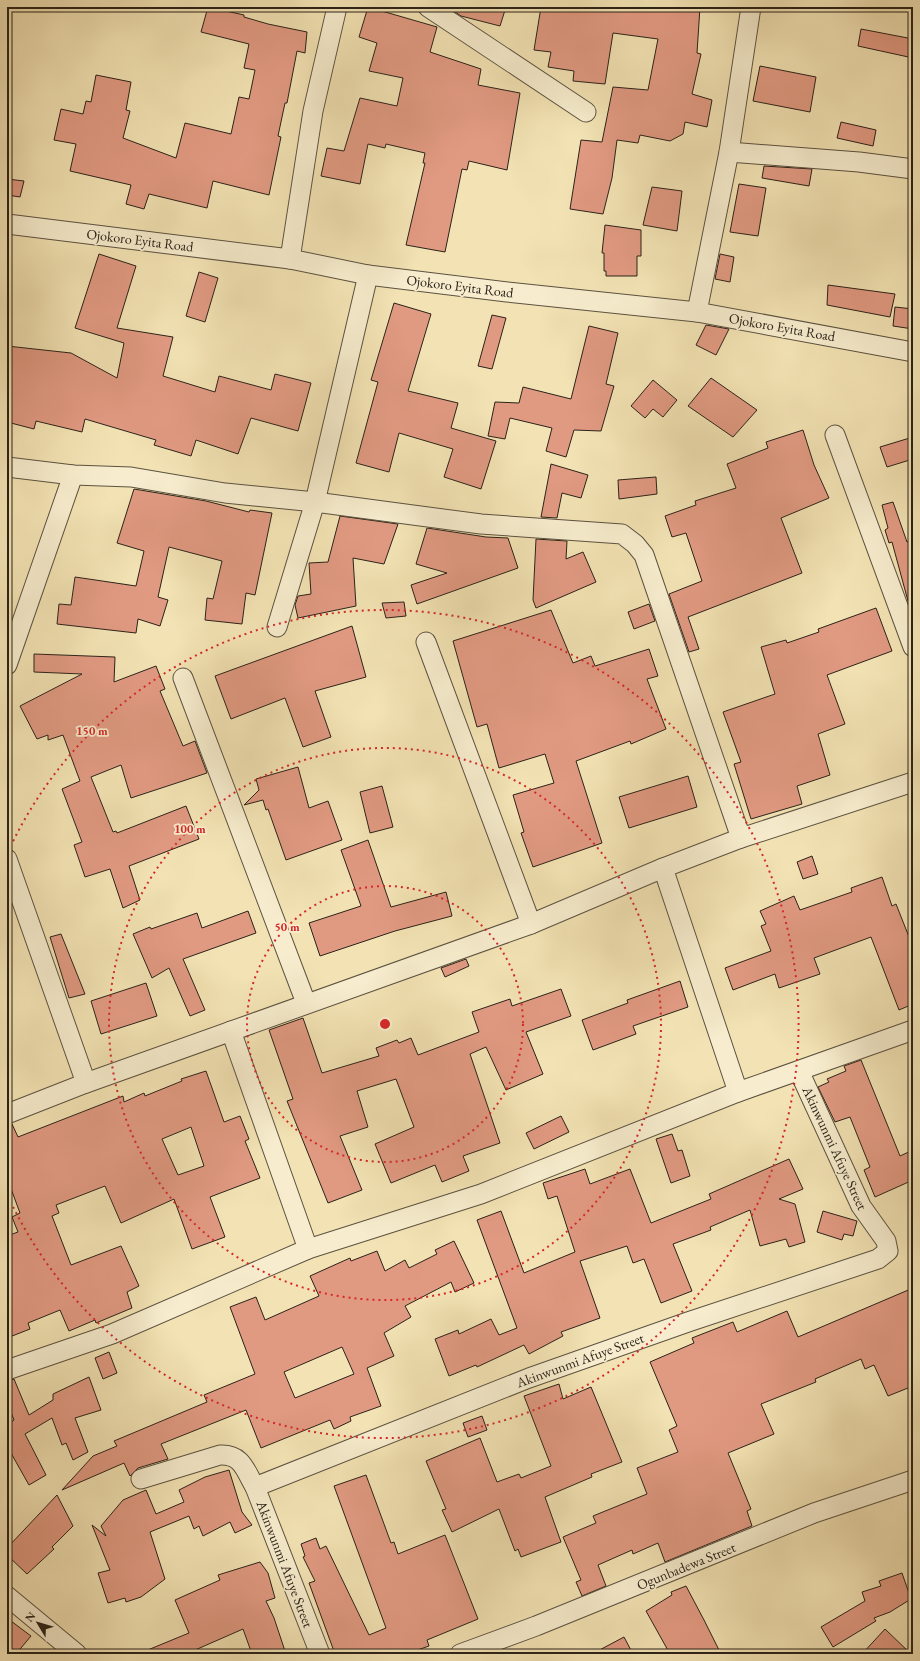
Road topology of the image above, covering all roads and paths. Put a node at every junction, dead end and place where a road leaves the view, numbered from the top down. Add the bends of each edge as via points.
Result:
1 (337, 7) edge
2 (428, 7) edge
3 (751, 7) edge
4 (586, 112) dead end
5 (730, 152) junction
6 (913, 169) edge
7 (7, 224) edge
8 (290, 259) junction
9 (368, 275) junction
10 (696, 312) junction
11 (913, 352) edge
12 (835, 435) dead end
13 (7, 466) edge
14 (73, 475) junction
15 (315, 502) junction
16 (277, 627) dead end
17 (426, 642) dead end
18 (913, 647) edge
19 (7, 665) edge
20 (183, 678) dead end
21 (913, 782) edge
22 (740, 838) junction
23 (7, 859) edge
24 (663, 868) junction
25 (531, 924) junction
26 (306, 1003) junction
27 (913, 1030) edge
28 (231, 1031) junction
29 (799, 1071) junction
30 (86, 1082) junction
31 (738, 1092) junction
32 (7, 1114) edge
33 (308, 1249) junction
34 (7, 1370) edge
35 (141, 1479) dead end
36 (913, 1480) edge
37 (255, 1487) junction
38 (7, 1596) edge
39 (76, 1654) edge
40 (320, 1654) edge
41 (460, 1654) edge

1 - 8 street via 313,110
2 - 4 street
3 - 5 street
5 - 6 street
5 - 10 street
7 - 8 street, Ojokoro Eyita Road
8 - 9 street, Ojokoro Eyita Road
9 - 10 street, Ojokoro Eyita Road
9 - 15 street
10 - 11 street, Ojokoro Eyita Road
12 - 18 street
13 - 14 street
14 - 15 street via 131,478 225,493
14 - 19 street
15 - 16 street
15 - 22 street via 481,524 622,534 635,544 644,555
17 - 25 street
20 - 26 street
21 - 22 street
22 - 24 street
23 - 30 street
24 - 25 street
24 - 31 street
25 - 26 street
26 - 28 street
27 - 29 street
28 - 30 street
28 - 33 street
29 - 31 street
29 - 37 street, Akinwunmi Afuye Street via 861,1206 886,1241 888,1250 878,1259 529,1378
30 - 32 street
31 - 33 street via 481,1194
33 - 34 street via 112,1334
35 - 37 street via 231,1454 238,1458
36 - 41 street, Ogunbadewa Street via 814,1513 558,1618
37 - 40 street, Akinwunmi Afuye Street
38 - 39 street

